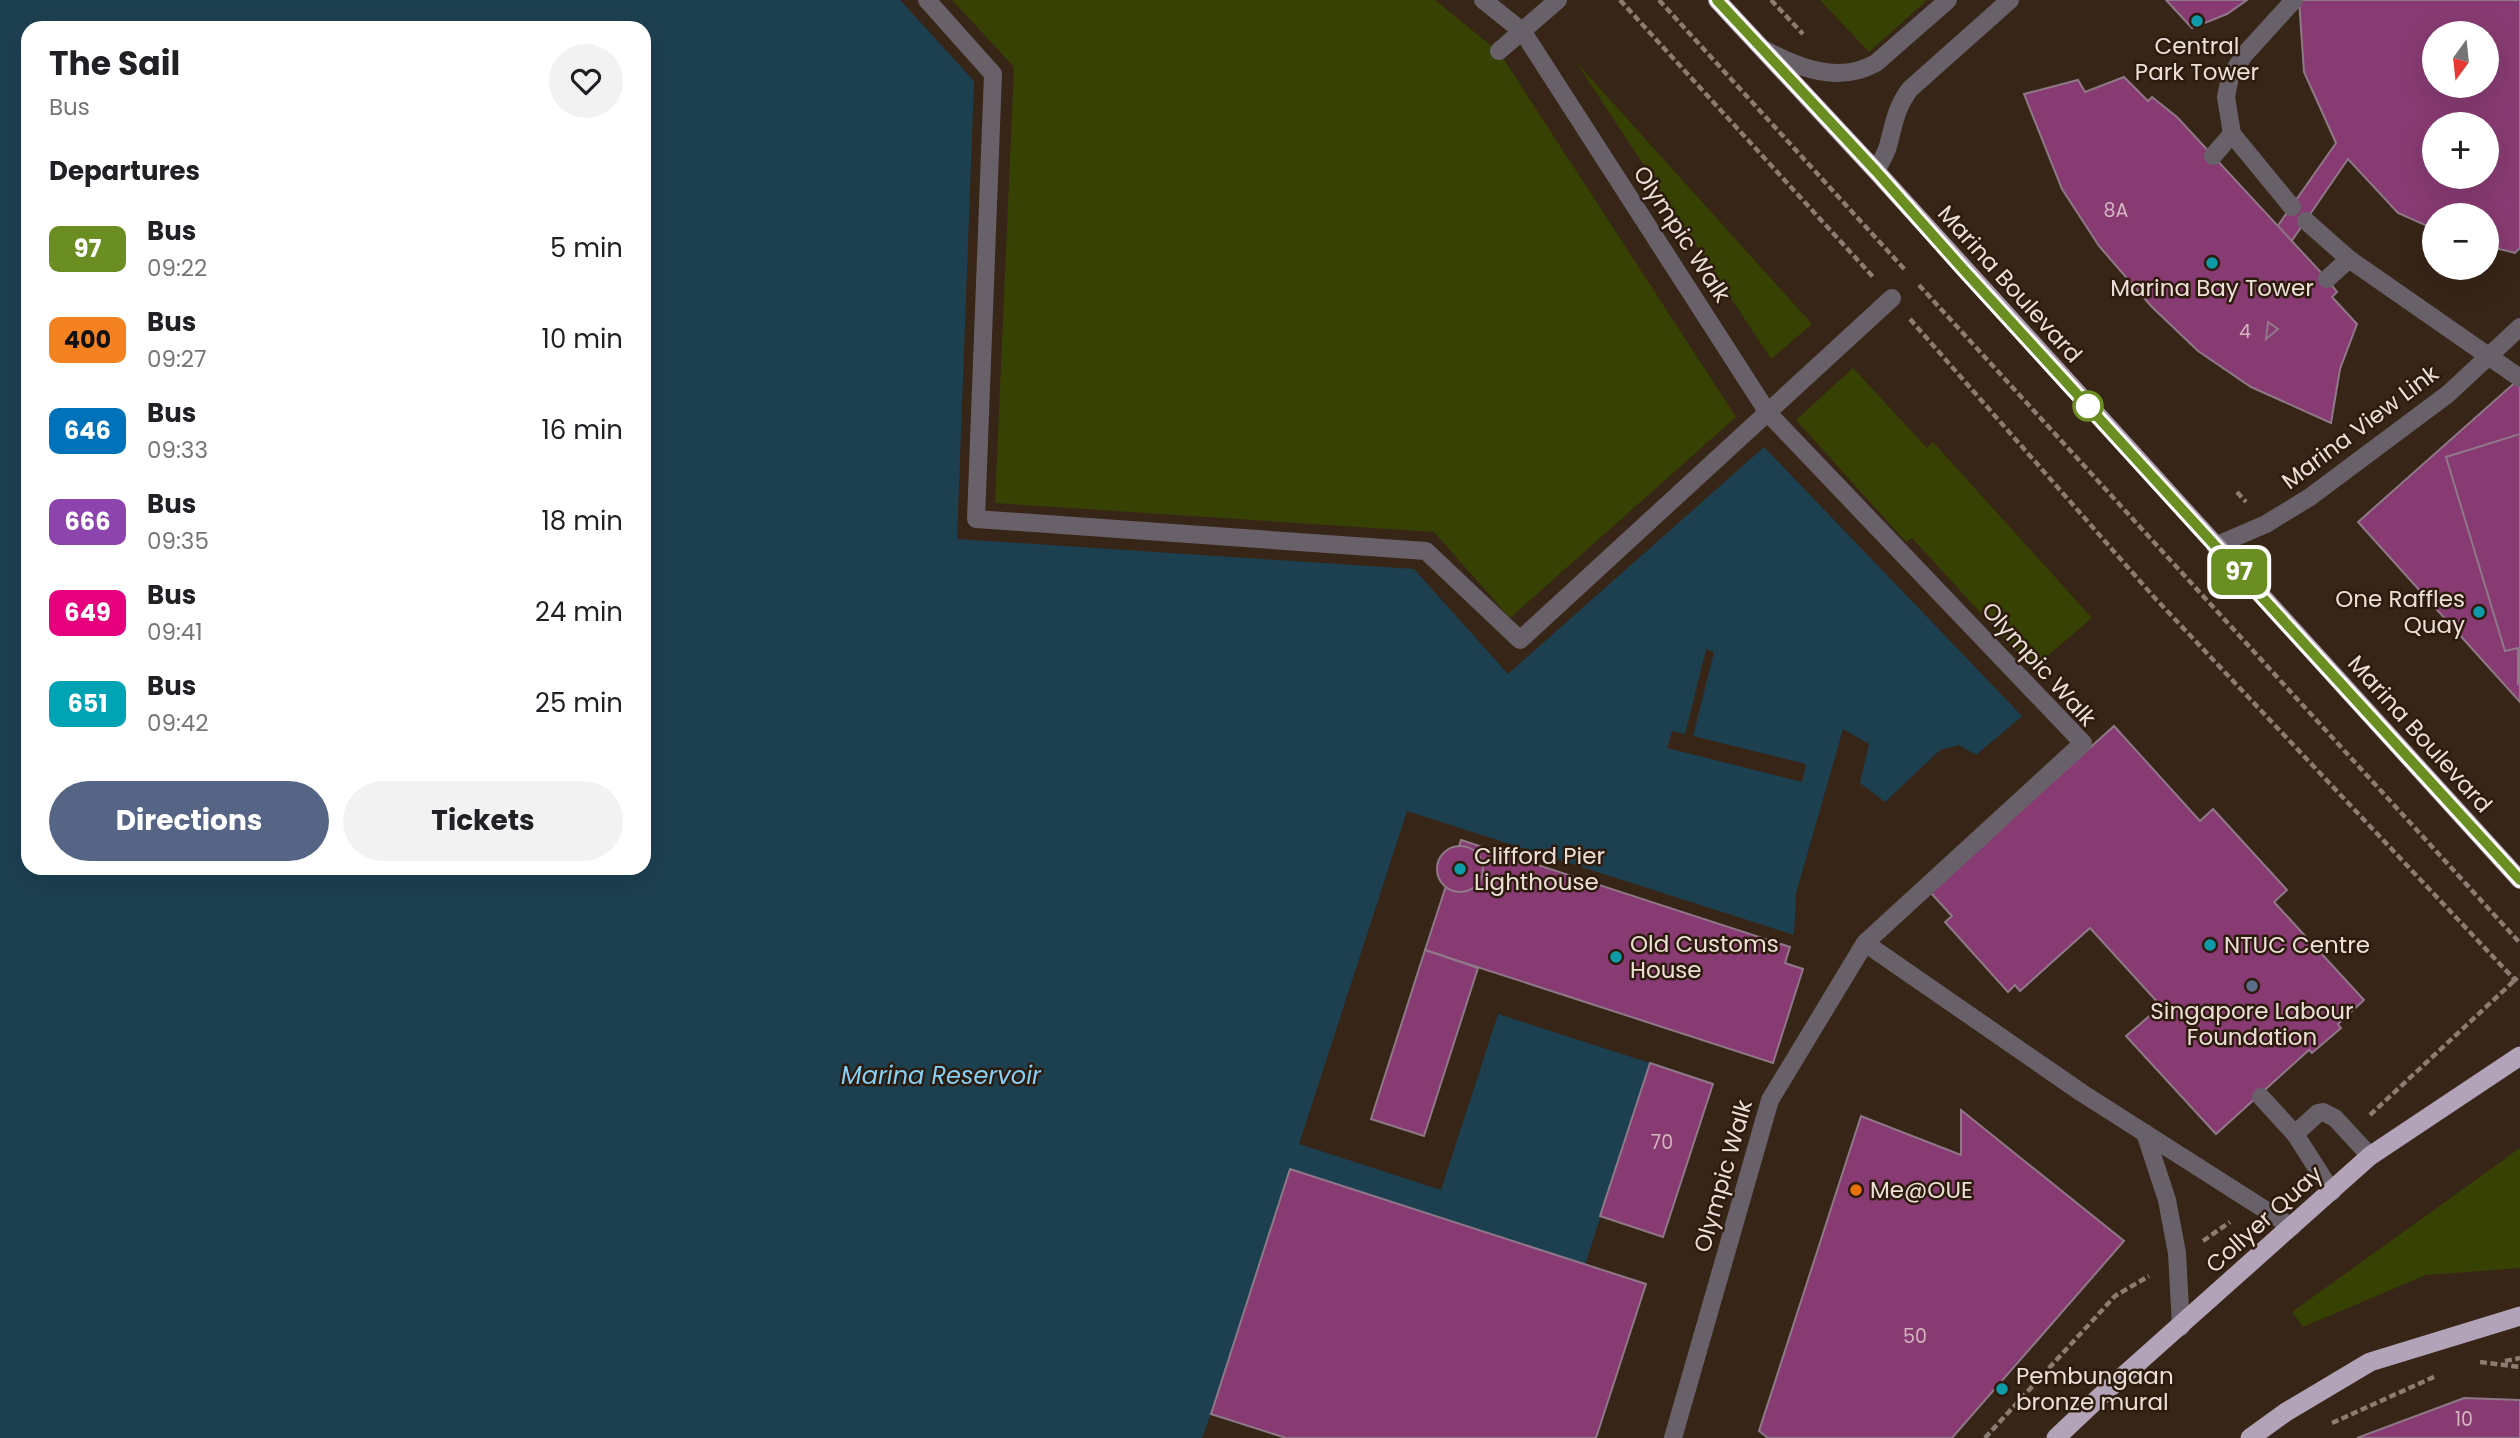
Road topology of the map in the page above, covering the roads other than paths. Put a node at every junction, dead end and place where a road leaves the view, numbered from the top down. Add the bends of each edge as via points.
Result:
1 (927, 0) edge
2 (1483, 0) edge
3 (1558, 0) edge
4 (1717, 0) edge
5 (1948, 0) edge
6 (2010, 0) edge
7 (2294, 0) edge
8 (1522, 32) junction
9 (1762, 49) junction
10 (1499, 51) dead end
11 (2232, 134) junction
12 (2213, 156) dead end
13 (1876, 171) junction
14 (2292, 207) dead end
15 (2306, 220) dead end
16 (2349, 259) junction
17 (2327, 279) dead end
18 (1892, 298) dead end
19 (2520, 327) edge
20 (2489, 356) junction
21 (2520, 378) edge
22 (1768, 413) junction
23 (2215, 546) junction
24 (2520, 880) edge
25 (1865, 943) junction
26 (2520, 1056) edge
27 (2261, 1097) dead end
28 (2145, 1133) junction
29 (2295, 1134) junction
30 (2370, 1156) junction
31 (2332, 1192) junction
32 (2292, 1227) junction
33 (2520, 1315) edge
34 (2180, 1327) junction
35 (1673, 1438) edge
36 (2056, 1438) edge
37 (2250, 1438) edge

1 - 22 street via 993,74 976,519 1426,551 1520,640
2 - 8 street, Olympic Walk
3 - 8 street
4 - 9 main road, Marina Boulevard
5 - 9 street via 1866,69 1839,73 1807,69
6 - 13 street via 1901,100
7 - 11 street via 2230,77 2226,97
8 - 10 street
8 - 22 street, Olympic Walk
9 - 13 main road, Marina Boulevard
11 - 12 street
11 - 14 street
13 - 23 main road, Marina Boulevard
15 - 16 street
16 - 17 street
16 - 20 street
18 - 22 street
19 - 20 street, Marina View Link
20 - 21 street
20 - 23 street, Marina View Link via 2448,394 2310,497 2266,524
22 - 25 street, Olympic Walk via 2083,743
23 - 24 main road, Marina Boulevard
25 - 28 street
25 - 35 street, Olympic Walk via 1770,1100
26 - 30 highway, Collyer Quay
27 - 29 street
28 - 32 street
28 - 34 street via 2167,1200 2177,1259
29 - 30 street via 2323,1112 2335,1118
29 - 31 street
30 - 31 highway, Collyer Quay
31 - 32 highway, Collyer Quay
32 - 34 highway, Collyer Quay
33 - 37 highway via 2370,1362
34 - 36 highway, Collyer Quay

